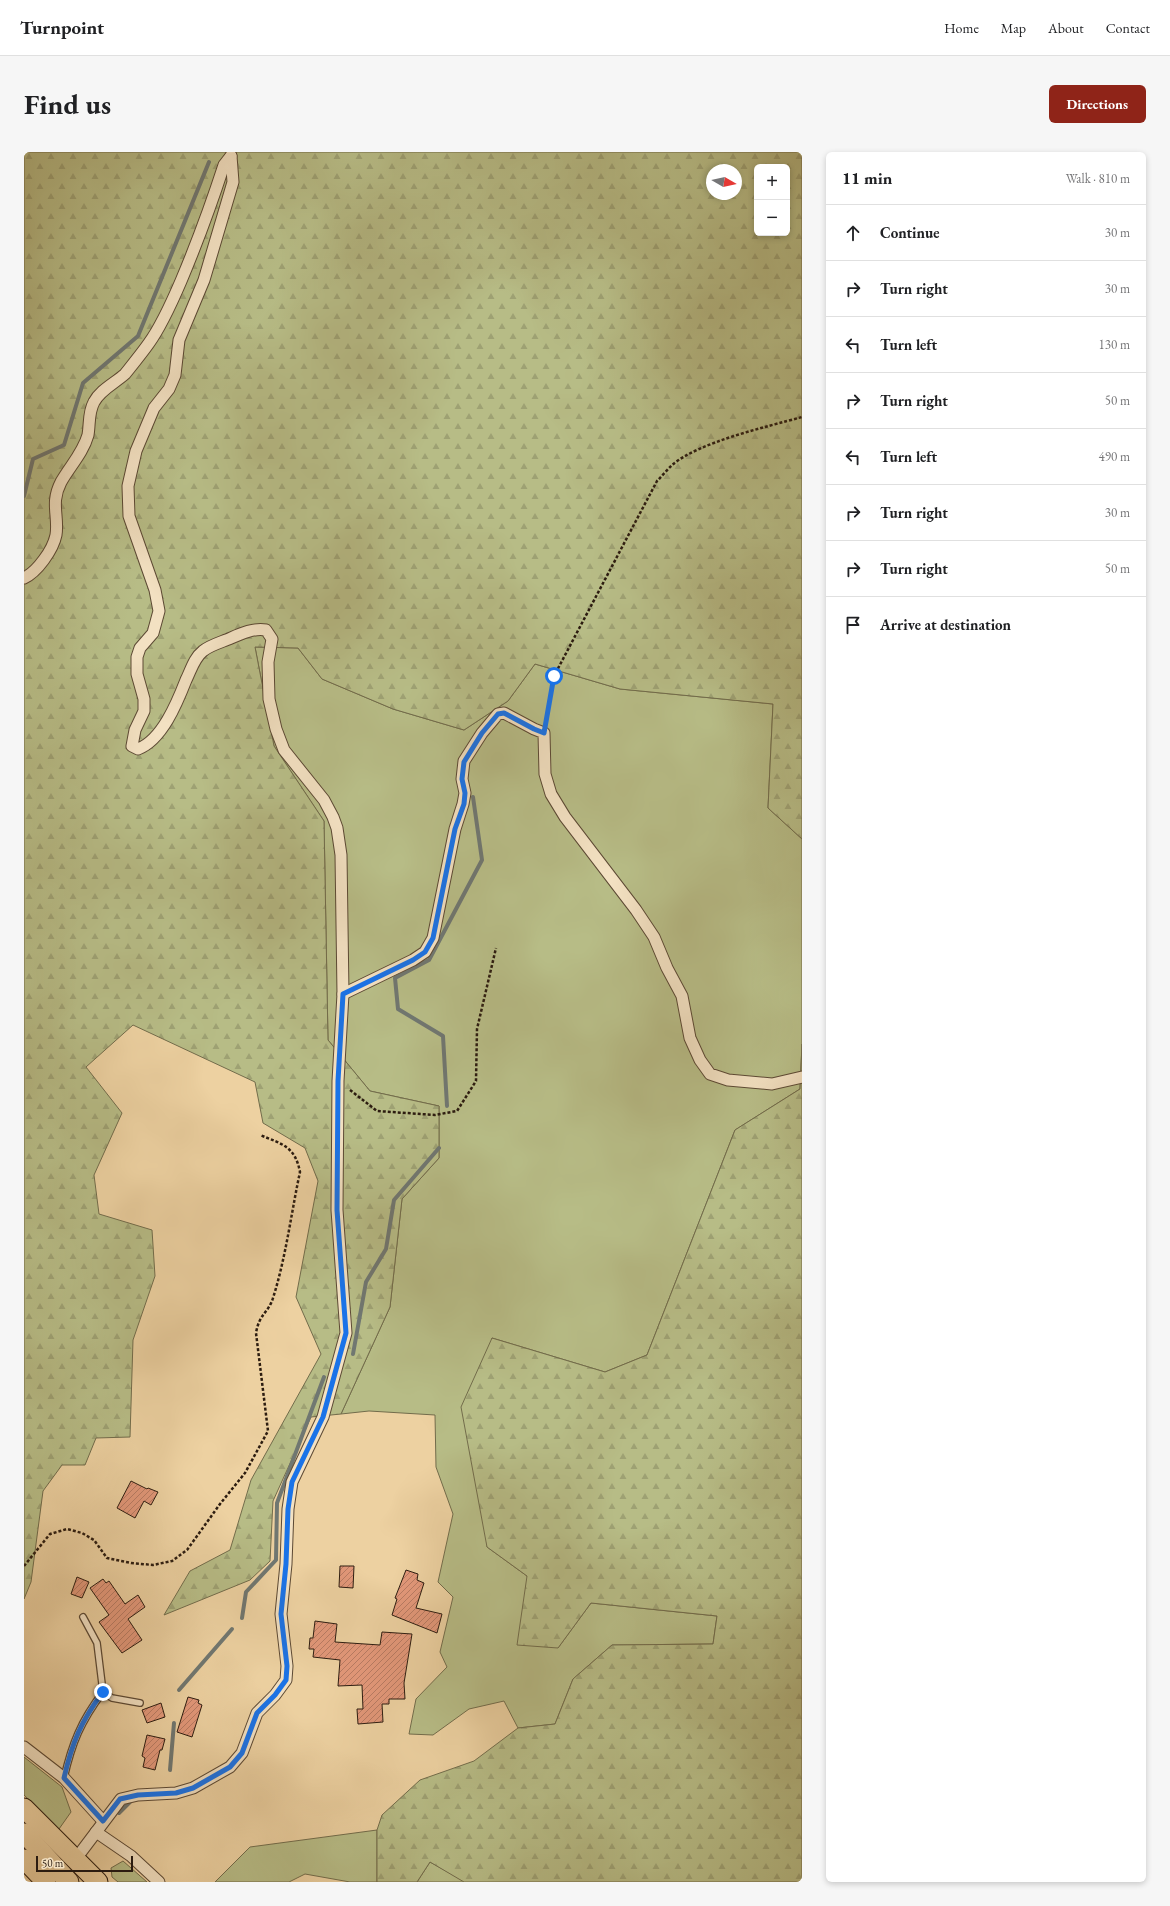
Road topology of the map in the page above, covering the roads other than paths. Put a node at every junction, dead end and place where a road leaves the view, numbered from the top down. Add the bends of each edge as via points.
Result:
1 (24, 578) edge
2 (343, 994) junction
3 (802, 1077) edge
4 (83, 1617) dead end
5 (103, 1692) junction
6 (140, 1703) dead end
7 (24, 1747) edge
8 (64, 1778) junction
9 (24, 1808) edge
10 (103, 1821) junction
11 (96, 1832) junction
12 (24, 1833) edge
13 (81, 1852) dead end
14 (24, 1859) edge
15 (46, 1882) edge
16 (69, 1882) edge
17 (98, 1882) edge
18 (159, 1882) edge

1 - 2 street via 43,560 56,535 56,495 61,482 81,452 88,434 94,401 124,374 150,342 172,301 199,238 224,165 231,156 233,182 204,280 179,340 176,375 154,408 136,451 128,486 129,516 155,590 159,610 153,633 140,648 137,657 137,674 144,700 144,711 135,730 132,746 138,749 154,739 178,701 195,660 203,651 242,633 266,630 272,639 268,662 269,699 276,729 284,750 324,800 337,828 341,855
2 - 3 street via 425,952 433,938 455,829 464,804 464,762 482,733 498,714 504,713 544,733 545,774 551,794 565,817 654,937 682,996 690,1038 710,1074 728,1080 772,1084
2 - 10 street via 338,1081 337,1210 346,1333 323,1417 292,1482 281,1614 287,1666 286,1680 257,1713 242,1753 230,1767 193,1788 176,1793 138,1795 120,1799
4 - 5 lane via 97,1643
5 - 6 lane via 112,1698
5 - 8 lane via 92,1706 72,1745
7 - 8 street
8 - 10 street
9 - 17 highway
10 - 11 street
11 - 13 street
11 - 18 street via 131,1856
12 - 16 highway
14 - 15 highway

